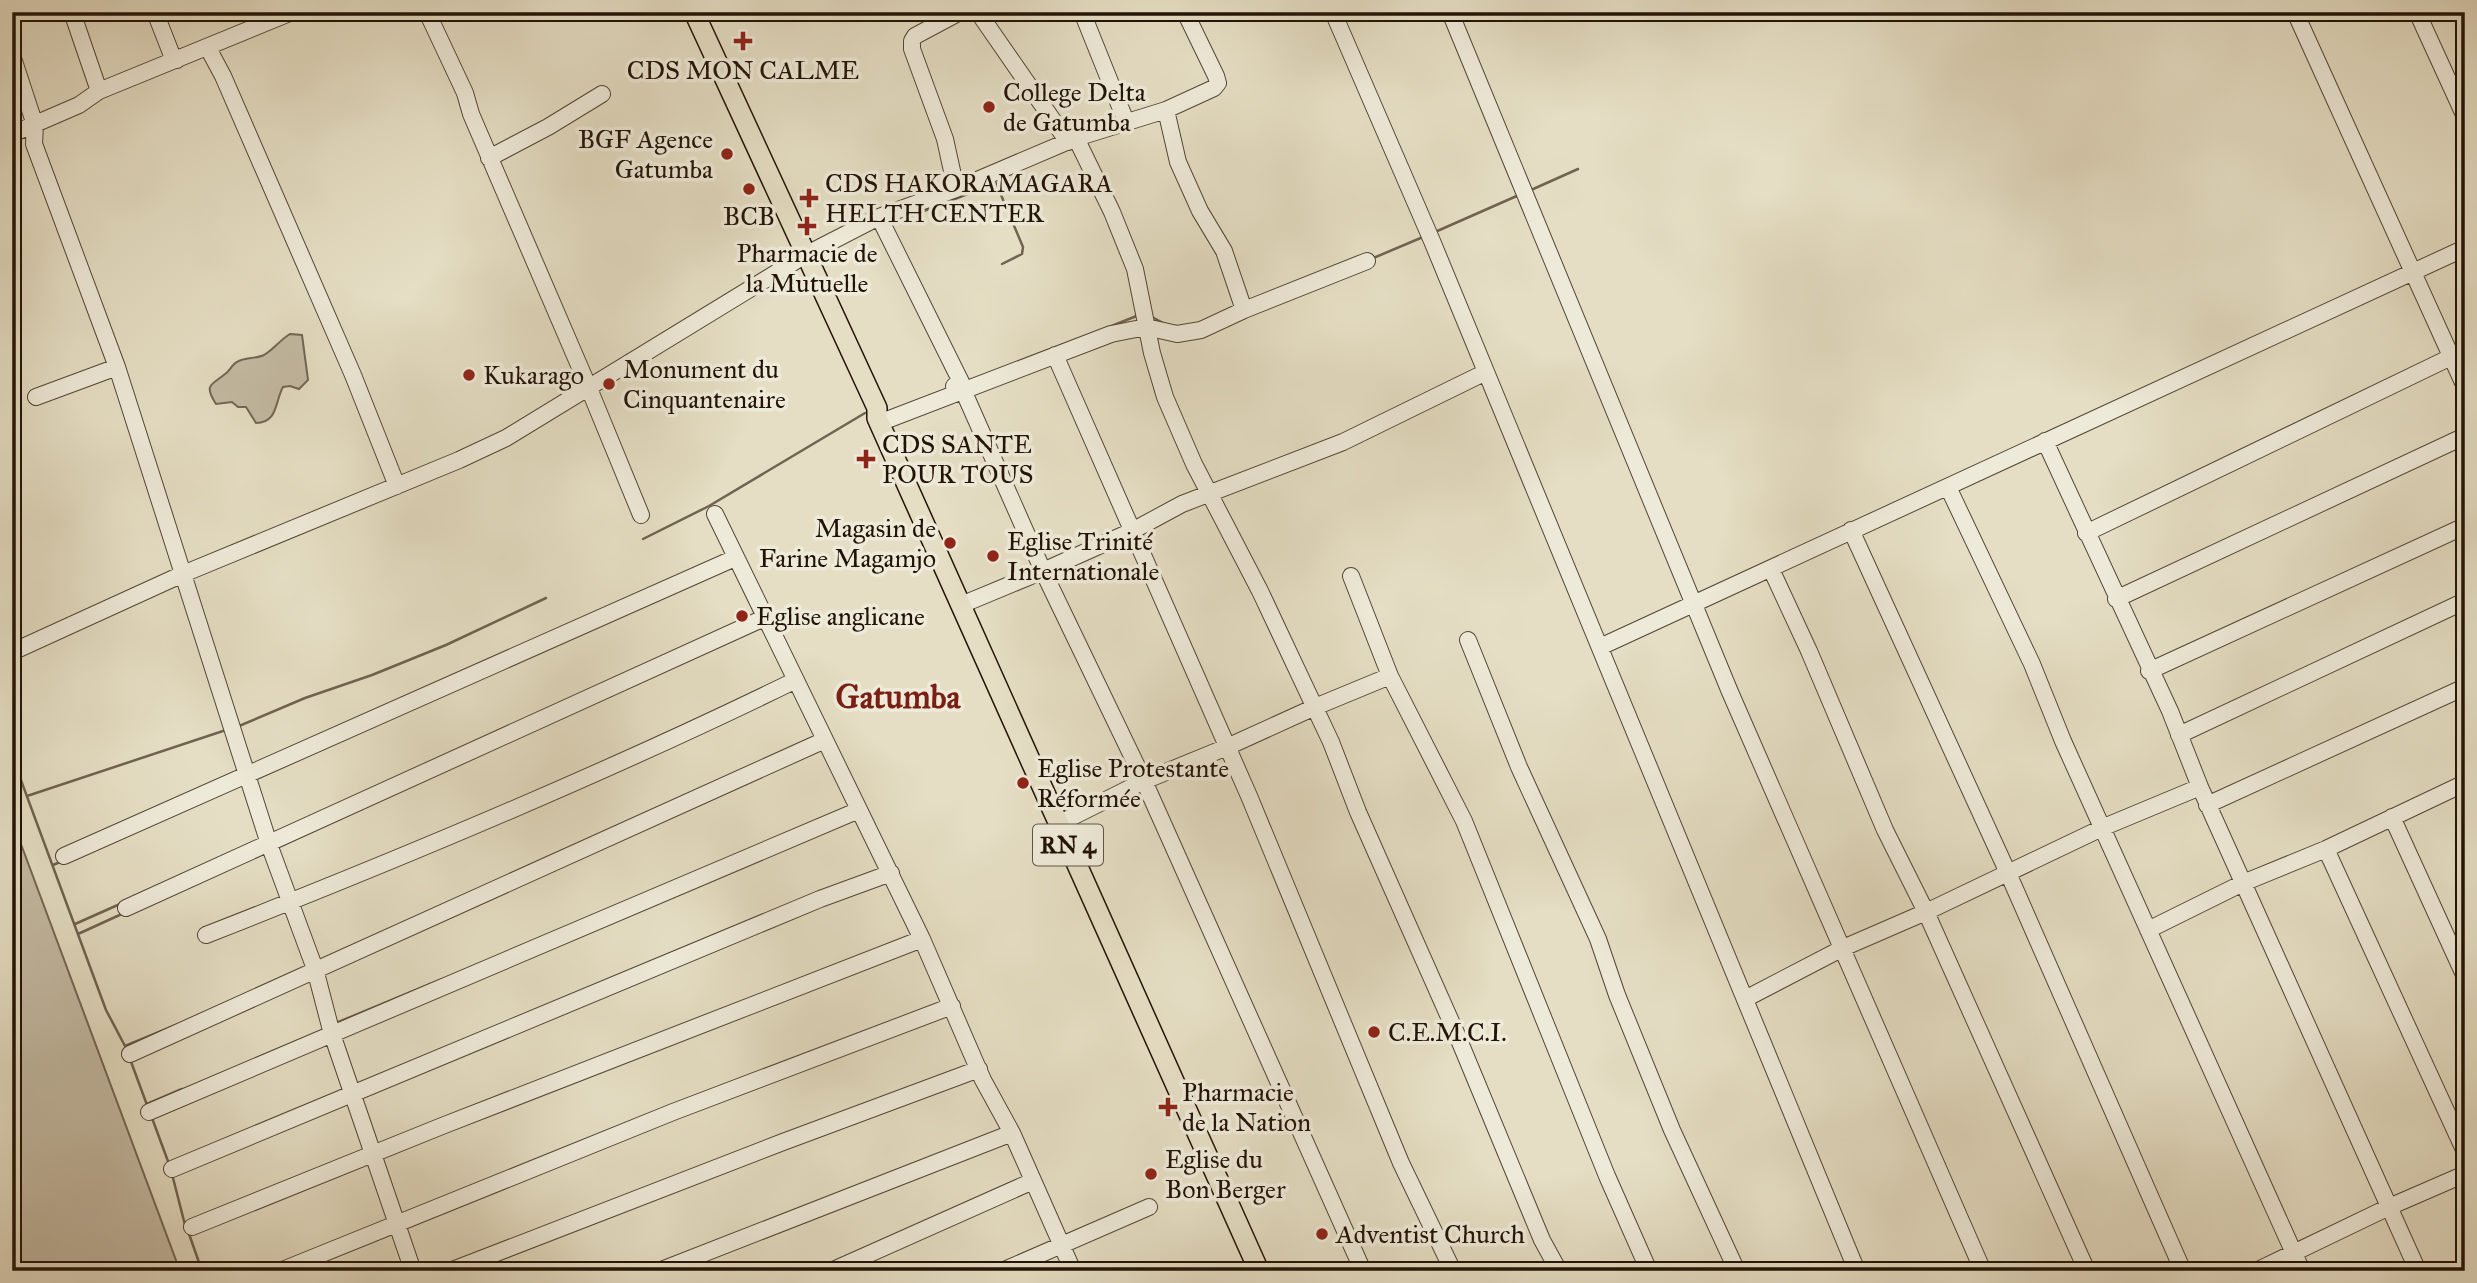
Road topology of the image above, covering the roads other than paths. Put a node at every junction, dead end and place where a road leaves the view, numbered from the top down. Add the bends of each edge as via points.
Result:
1 (72, 12) edge
2 (155, 12) edge
3 (292, 12) edge
4 (427, 12) edge
5 (694, 12) edge
6 (960, 12) edge
7 (978, 12) edge
8 (1082, 12) edge
9 (1185, 12) edge
10 (1333, 12) edge
11 (1450, 12) edge
12 (2295, 12) edge
13 (2417, 12) edge
14 (208, 48) junction
15 (12, 55) edge
16 (177, 60) junction
17 (99, 91) junction
18 (602, 94) dead end
19 (1166, 110) junction
20 (2465, 117) edge
21 (1127, 124) junction
22 (36, 125) junction
23 (12, 134) edge
24 (1072, 140) junction
25 (489, 158) junction
26 (956, 189) junction
27 (879, 217) junction
28 (2465, 248) edge
29 (807, 254) junction
30 (1367, 261) dead end
31 (2412, 272) junction
32 (1243, 307) junction
33 (1144, 318) junction
34 (1055, 355) junction
35 (2451, 357) junction
36 (117, 367) junction
37 (1486, 372) junction
38 (588, 386) junction
39 (2465, 387) edge
40 (958, 389) junction
41 (36, 397) dead end
42 (879, 423) junction
43 (2465, 436) edge
44 (2045, 441) junction
45 (397, 486) junction
46 (1948, 487) junction
47 (1209, 495) junction
48 (715, 514) dead end
49 (641, 516) dead end
50 (2465, 526) edge
51 (1851, 530) junction
52 (1132, 531) junction
53 (2086, 533) junction
54 (735, 558) junction
55 (1771, 569) junction
56 (1043, 571) junction
57 (183, 574) junction
58 (1351, 576) dead end
59 (2116, 599) junction
60 (2465, 601) edge
61 (1693, 603) junction
62 (961, 604) junction
63 (764, 618) junction
64 (1468, 640) dead end
65 (1600, 647) junction
66 (12, 652) edge
67 (2150, 671) junction
68 (1390, 676) junction
69 (796, 680) junction
70 (2465, 687) edge
71 (1315, 707) junction
72 (2179, 736) junction
73 (825, 740) junction
74 (1227, 747) junction
75 (247, 774) junction
76 (1144, 781) junction
77 (2200, 787) junction
78 (2463, 788) edge
79 (2207, 805) junction
80 (859, 810) junction
81 (2392, 817) junction
82 (1058, 824) junction
83 (2104, 827) junction
84 (269, 843) junction
85 (2326, 849) junction
86 (64, 856) dead end
87 (891, 873) junction
88 (2007, 873) junction
89 (2243, 883) junction
90 (290, 902) junction
91 (126, 908) dead end
92 (1926, 912) junction
93 (2148, 930) junction
94 (206, 935) dead end
95 (922, 939) junction
96 (1843, 948) junction
97 (315, 969) junction
98 (2465, 977) edge
99 (1745, 999) junction
100 (953, 1006) junction
101 (332, 1034) junction
102 (130, 1054) dead end
103 (979, 1069) junction
104 (352, 1094) junction
105 (149, 1112) dead end
106 (1012, 1133) junction
107 (2465, 1152) edge
108 (373, 1155) junction
109 (172, 1169) dead end
110 (2465, 1174) edge
111 (1033, 1181) junction
112 (1149, 1207) dead end
113 (2389, 1207) junction
114 (398, 1224) junction
115 (192, 1227) dead end
116 (1060, 1244) junction
117 (2294, 1254) junction
118 (280, 1271) edge
119 (413, 1271) edge
120 (450, 1271) edge
121 (659, 1271) edge
122 (831, 1271) edge
123 (1002, 1271) edge
124 (1073, 1271) edge
125 (1259, 1271) edge
126 (1363, 1271) edge
127 (1453, 1271) edge
128 (1559, 1271) edge
129 (1649, 1271) edge
130 (1737, 1271) edge
131 (1857, 1271) edge
132 (1983, 1271) edge
133 (2087, 1271) edge
134 (2183, 1271) edge
135 (2256, 1271) edge
136 (2302, 1271) edge
137 (2418, 1271) edge

1 - 17 street
2 - 16 street
3 - 14 street
4 - 25 street
5 - 29 main road, RN 4
6 - 26 street via 912,41 945,139
7 - 24 street
8 - 21 street
9 - 19 street via 1218,83
10 - 37 street
11 - 61 street
12 - 31 street
13 - 20 street
14 - 16 street
14 - 45 street via 353,375
15 - 22 street
16 - 17 street
17 - 22 street
18 - 25 street
19 - 21 street
19 - 32 street via 1178,162 1224,251
21 - 24 street
22 - 23 street
22 - 36 street via 34,145
24 - 26 street
24 - 33 street via 1112,212 1135,269
25 - 38 street
26 - 27 street
27 - 29 street
27 - 40 street via 961,382
28 - 31 street
29 - 38 street
29 - 42 main road, RN 4 via 877,408
30 - 32 street
31 - 35 street
31 - 44 street
32 - 33 street via 1201,330 1178,334
33 - 34 street
33 - 47 street via 1165,397
34 - 40 street
34 - 52 street
35 - 39 street
35 - 53 street
36 - 41 street
36 - 57 street
37 - 47 street via 1343,442
37 - 65 street
38 - 45 street via 506,438
38 - 49 street
40 - 42 street
40 - 56 street
42 - 62 main road, RN 4
43 - 59 street
44 - 46 street
44 - 53 street
45 - 57 street
46 - 51 street
46 - 83 street
47 - 52 street
47 - 71 street
48 - 54 street
50 - 67 street
51 - 55 street
51 - 88 street
52 - 56 street
52 - 74 street
53 - 59 street
54 - 63 street
54 - 75 street
55 - 61 street
55 - 92 street via 1885,830
56 - 62 street
56 - 76 street
57 - 66 street
57 - 75 street
58 - 68 street
59 - 67 street
60 - 72 street
61 - 65 street
61 - 96 street
62 - 82 main road, RN 4
63 - 69 street
63 - 84 street
64 - 130 street via 1519,767 1598,939 1672,1130
65 - 99 street
67 - 72 street
68 - 71 street
68 - 129 street via 1464,821
69 - 73 street
69 - 90 street via 712,721
70 - 79 street
71 - 74 street
71 - 128 street
72 - 77 street
73 - 80 street
73 - 97 street
74 - 76 street
74 - 127 street via 1401,1163
75 - 84 street
75 - 86 street
76 - 82 street
76 - 126 street
77 - 79 street
77 - 83 street
78 - 81 street
79 - 89 street
80 - 87 street
80 - 101 street
81 - 85 street
81 - 98 street
82 - 125 main road, RN 4
83 - 88 street
83 - 93 street
84 - 90 street
84 - 91 street
85 - 89 street
85 - 107 street
87 - 95 street
87 - 104 street
88 - 92 street
88 - 134 street
89 - 93 street
89 - 113 street
90 - 94 street
90 - 97 street
92 - 96 street
92 - 133 street
93 - 117 street
95 - 100 street
95 - 108 street
96 - 99 street
96 - 132 street
97 - 101 street
97 - 102 street
99 - 131 street
100 - 103 street
100 - 114 street via 673,1112
101 - 104 street
101 - 105 street
103 - 106 street
103 - 120 street
104 - 108 street
104 - 109 street
106 - 111 street
106 - 121 street
108 - 114 street
108 - 115 street
110 - 113 street
111 - 116 street
111 - 122 street
112 - 116 street
113 - 117 street
113 - 137 street
114 - 118 street
114 - 119 street
116 - 123 street
116 - 124 street
117 - 135 street
117 - 136 street

